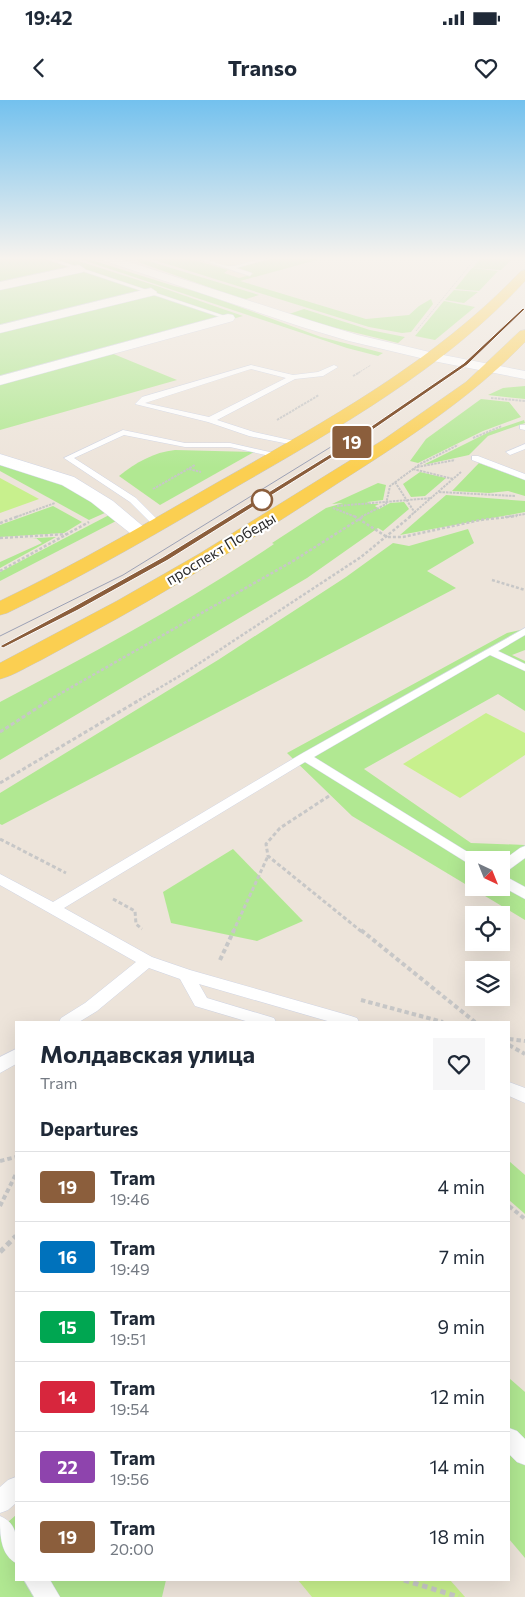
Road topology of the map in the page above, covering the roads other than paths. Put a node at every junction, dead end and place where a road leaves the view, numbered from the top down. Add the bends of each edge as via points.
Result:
1 (189, 329) edge
2 (325, 329) edge
3 (467, 329) edge
4 (525, 334) edge
5 (433, 357) junction
6 (334, 367) dead end
7 (491, 369) junction
8 (525, 375) edge
9 (293, 377) junction
10 (0, 381) edge
11 (210, 420) junction
12 (296, 444) junction
13 (525, 446) edge
14 (510, 452) dead end
15 (279, 455) junction
16 (475, 458) road end
17 (0, 459) edge
18 (525, 477) edge
19 (158, 524) junction
20 (142, 533) junction
21 (0, 609) edge
22 (525, 631) edge
23 (490, 651) junction
24 (525, 668) edge
25 (0, 672) edge
26 (305, 757) junction
27 (525, 851) edge
28 (465, 856) edge
29 (510, 862) edge
30 (0, 879) edge
31 (510, 885) edge
32 (525, 894) edge
33 (52, 909) junction
34 (147, 961) junction
35 (186, 974) junction
36 (69, 1021) edge
37 (265, 1021) edge
38 (348, 1021) edge
39 (15, 1056) edge
40 (0, 1066) edge
41 (510, 1089) edge
42 (525, 1096) edge
43 (510, 1440) edge
44 (525, 1454) edge
45 (15, 1489) edge
46 (0, 1502) edge
47 (0, 1527) edge
48 (15, 1550) edge
49 (37, 1581) edge
50 (48, 1597) edge

1 - 10 street
2 - 5 street
3 - 5 main road
4 - 7 main road, проспект Победы
5 - 7 street
5 - 12 main road
6 - 9 lane via 320,374
7 - 8 street
7 - 25 main road, проспект Победы via 396,438 233,543 151,592
9 - 11 lane
9 - 11 lane via 251,367 145,399 139,404
11 - 12 lane
12 - 15 main road
13 - 14 lane
15 - 19 main road
15 - 19 lane via 230,445 185,444 122,432 68,458 133,500
16 - 18 lane
17 - 20 street via 78,486 115,510
19 - 20 main road
20 - 21 main road
22 - 23 lane
23 - 24 lane
23 - 26 lane
26 - 28 lane
26 - 33 lane
27 - 29 lane
30 - 33 lane
31 - 32 lane
33 - 34 lane
34 - 35 lane
34 - 36 lane
35 - 37 lane via 200,1002
35 - 38 lane
39 - 40 lane
41 - 42 lane
43 - 44 lane
45 - 46 lane
47 - 48 lane
49 - 50 lane

